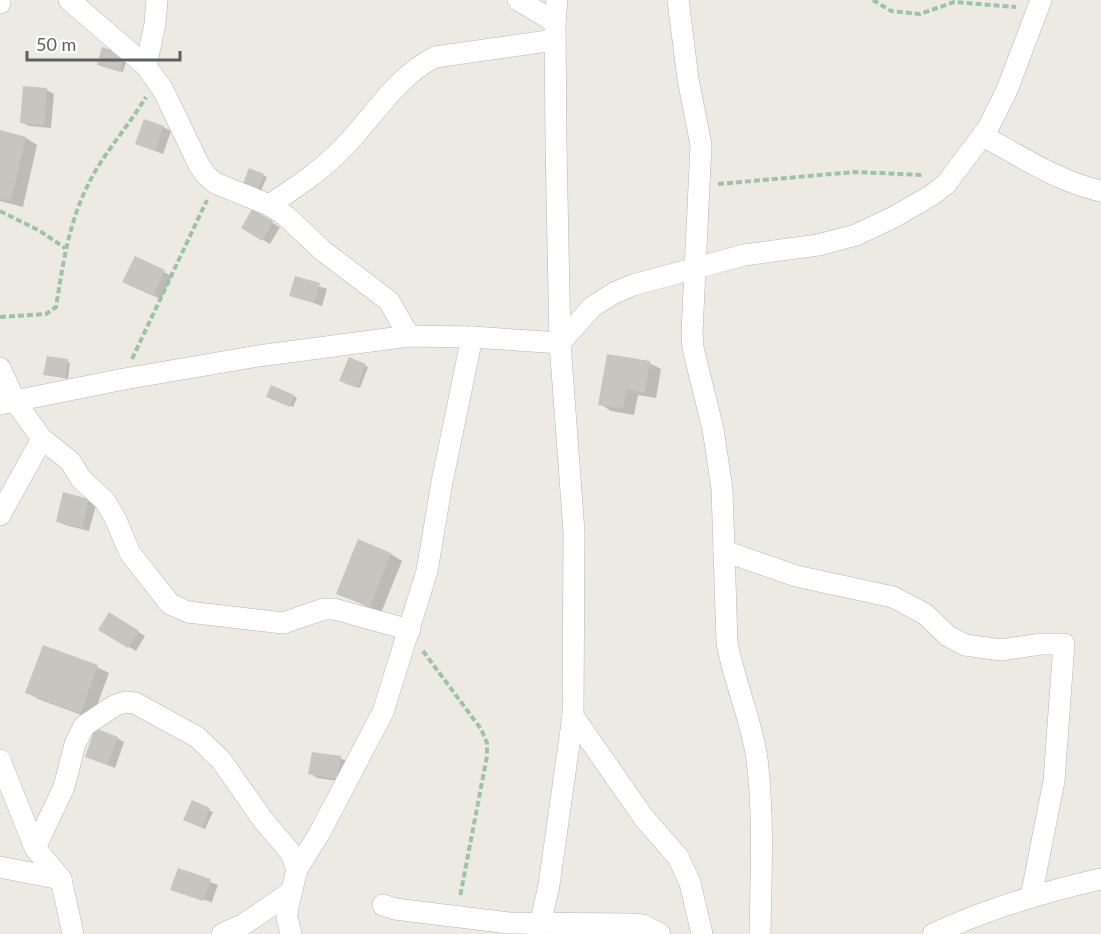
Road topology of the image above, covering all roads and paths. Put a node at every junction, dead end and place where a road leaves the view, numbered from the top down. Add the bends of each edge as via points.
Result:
1 (69, 0) edge
2 (157, 0) edge
3 (518, 0) edge
4 (557, 0) edge
5 (678, 0) edge
6 (873, 0) edge
7 (1039, 4) edge
8 (555, 31) junction
9 (151, 73) junction
10 (983, 136) junction
11 (952, 176) junction
12 (215, 183) junction
13 (700, 186) junction
14 (1101, 190) edge
15 (269, 205) junction
16 (0, 211) edge
17 (65, 248) junction
18 (695, 269) junction
19 (0, 317) edge
20 (409, 336) junction
21 (472, 337) junction
22 (560, 343) junction
23 (0, 368) edge
24 (124, 378) junction
25 (7, 402) edge
26 (42, 439) junction
27 (0, 515) edge
28 (724, 551) junction
29 (410, 630) junction
30 (573, 716) junction
31 (0, 760) edge
32 (35, 848) junction
33 (0, 867) edge
34 (297, 869) junction
35 (61, 879) junction
36 (1101, 879) edge
37 (291, 892) junction
38 (1031, 897) junction
39 (383, 905) dead end
40 (456, 918) junction
41 (286, 928) edge
42 (540, 928) edge
43 (73, 934) edge
44 (222, 934) edge
45 (660, 934) edge
46 (702, 934) edge
47 (760, 934) edge
48 (933, 934) edge

1 - 9 street
2 - 9 street
3 - 8 street
4 - 8 street
5 - 13 street via 700,145
6 - 7 path via 891,11 920,14 954,2
7 - 10 street via 1007,90
8 - 15 street via 435,57 422,64 405,77 333,157
8 - 22 street
9 - 12 street via 199,165
9 - 17 path via 128,126 96,170
10 - 11 street
10 - 14 street via 1076,184
11 - 13 path via 854,172
11 - 18 street via 918,204 856,235 818,245 744,255
12 - 15 street
12 - 24 path
13 - 18 street
15 - 20 street via 389,301
16 - 17 path
17 - 19 path via 56,307 46,314
18 - 22 street via 614,293 592,307
18 - 28 street via 693,348 718,460
20 - 21 street
20 - 24 street
21 - 22 street
21 - 29 street via 427,571
22 - 30 street via 574,532
23 - 25 street
24 - 25 street
25 - 26 street
26 - 27 street
26 - 29 street via 69,461 81,479 105,501 130,553 177,608 283,622 334,609
28 - 38 street via 806,579 893,597 925,614 948,636 965,645 1001,650 1064,644 1054,782
28 - 47 street via 727,642 751,729 759,780
29 - 34 street via 377,726
29 - 40 path via 487,742
30 - 42 street
30 - 46 street via 644,818 678,857 690,883
31 - 32 street
32 - 34 street via 64,787 80,732 124,702 135,703 208,746 285,844
32 - 35 street
33 - 35 street
34 - 37 street
35 - 43 street
36 - 38 street
37 - 41 street
37 - 44 street
38 - 48 street via 982,912
39 - 40 street
40 - 42 street
42 - 45 street via 631,924

